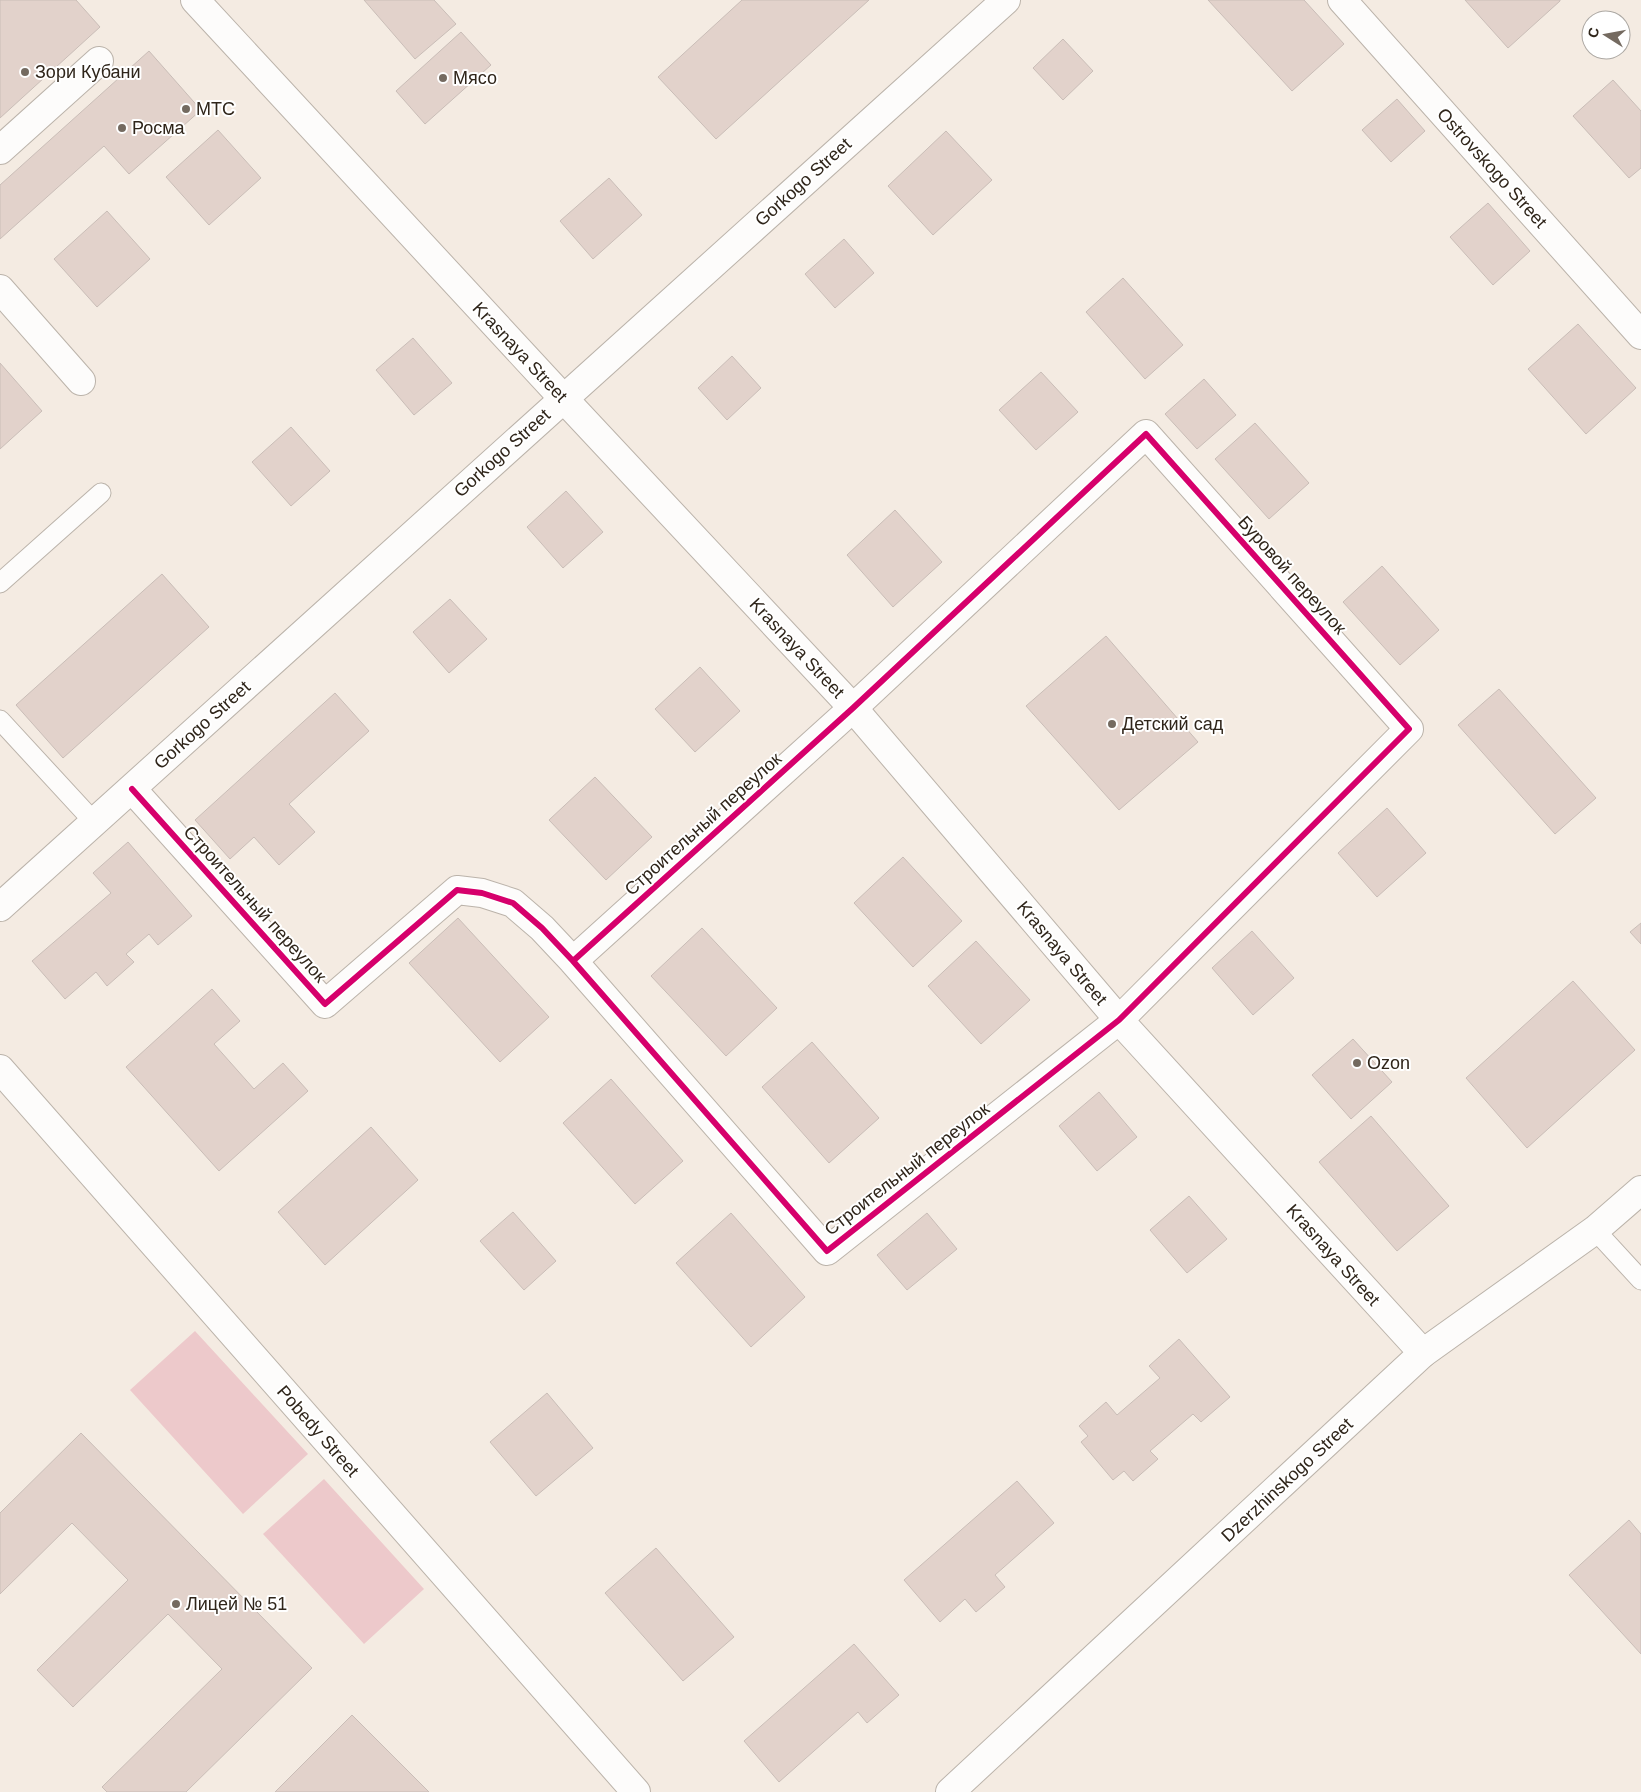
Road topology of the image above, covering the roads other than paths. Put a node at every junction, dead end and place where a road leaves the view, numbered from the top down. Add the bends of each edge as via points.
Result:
1 (196, 0) edge
2 (1006, 0) edge
3 (1342, 0) edge
4 (99, 61) dead end
5 (0, 150) edge
6 (0, 289) edge
7 (1641, 335) edge
8 (81, 382) dead end
9 (562, 398) junction
10 (101, 493) dead end
11 (0, 583) edge
12 (853, 708) junction
13 (0, 720) edge
14 (132, 789) junction
15 (94, 822) junction
16 (0, 907) edge
17 (573, 961) junction
18 (1119, 1020) junction
19 (0, 1069) edge
20 (1641, 1190) edge
21 (1595, 1230) junction
22 (1641, 1280) edge
23 (1423, 1353) junction
24 (636, 1792) edge
25 (950, 1792) edge

1 - 9 street, Krasnaya Street
2 - 9 street, Gorkogo Street
3 - 7 street, Ostrovskogo Street
4 - 5 street
6 - 8 street
9 - 12 street, Krasnaya Street
9 - 14 street, Gorkogo Street
10 - 11 lane
12 - 17 street, Строительный переулок
12 - 18 street, Krasnaya Street
12 - 18 street, Буровой переулок via 1146,434 1409,729
13 - 15 lane
14 - 15 street, Gorkogo Street
14 - 17 street, Строительный переулок via 325,1004 457,890 482,893 513,903
15 - 16 street, Gorkogo Street
17 - 18 street, Строительный переулок via 827,1251
18 - 23 street, Krasnaya Street
19 - 24 street, Pobedy Street
20 - 21 street, Dzerzhinskogo Street
21 - 22 lane
21 - 23 street, Dzerzhinskogo Street
23 - 25 street, Dzerzhinskogo Street

